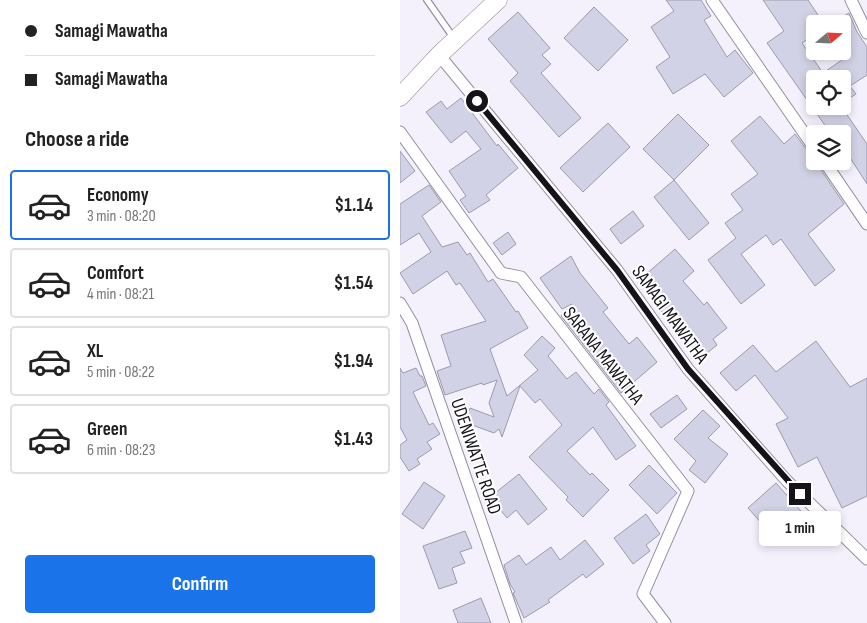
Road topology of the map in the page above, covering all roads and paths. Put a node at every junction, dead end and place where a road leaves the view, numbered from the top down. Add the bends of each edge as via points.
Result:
1 (427, 0) edge
2 (498, 0) edge
3 (712, 0) edge
4 (851, 0) edge
5 (867, 33) edge
6 (455, 40) junction
7 (439, 55) junction
8 (400, 97) edge
9 (400, 132) edge
10 (806, 136) edge
11 (830, 170) edge
12 (867, 224) edge
13 (400, 302) edge
14 (867, 559) edge
15 (516, 623) edge
16 (665, 623) edge

1 - 6 lane
2 - 6 main road
3 - 10 street
4 - 5 street
6 - 7 main road
7 - 8 main road
7 - 14 street, SAMAGI MAWATHA via 617,270 688,369 787,481
9 - 16 street, SARANA MAWATHA via 501,273 521,277 688,491 644,594
11 - 12 street
13 - 15 street, UDENIWATTE ROAD via 412,322

